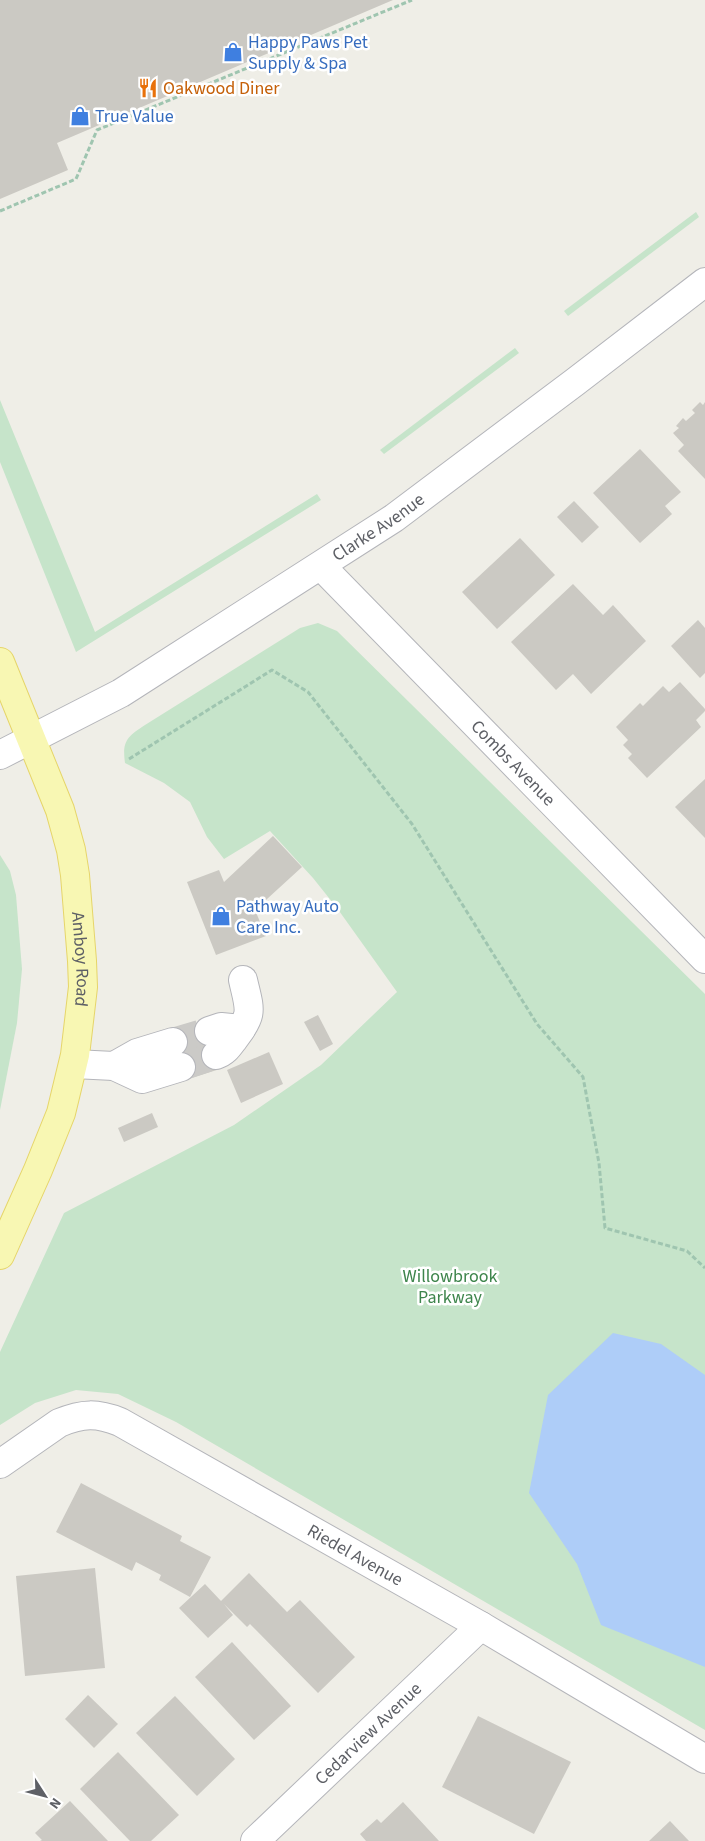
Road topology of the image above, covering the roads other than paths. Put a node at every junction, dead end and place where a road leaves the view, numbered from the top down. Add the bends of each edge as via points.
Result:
1 (704, 284) edge
2 (321, 566) junction
3 (0, 662) edge
4 (31, 739) junction
5 (0, 755) edge
6 (705, 959) edge
7 (243, 980) dead end
8 (213, 1043) tunnel mouth
9 (177, 1054) tunnel mouth
10 (74, 1064) junction
11 (0, 1255) edge
12 (0, 1464) edge
13 (481, 1626) junction
14 (705, 1759) edge
15 (255, 1841) edge

1 - 2 street, Clarke Avenue via 394,518
2 - 4 street, Clarke Avenue via 121,693
2 - 6 street, Combs Avenue
3 - 4 main road, Amboy Road
4 - 5 street, Clarke Avenue
4 - 10 main road, Amboy Road via 60,810 75,874 83,987
7 - 8 street via 248,1020 224,1052
9 - 10 street via 137,1053 114,1066
10 - 11 main road, Amboy Road via 60,1113 38,1170
12 - 13 street, Riedel Avenue via 59,1423 94,1414 107,1417
13 - 14 street, Riedel Avenue
13 - 15 street, Cedarview Avenue

